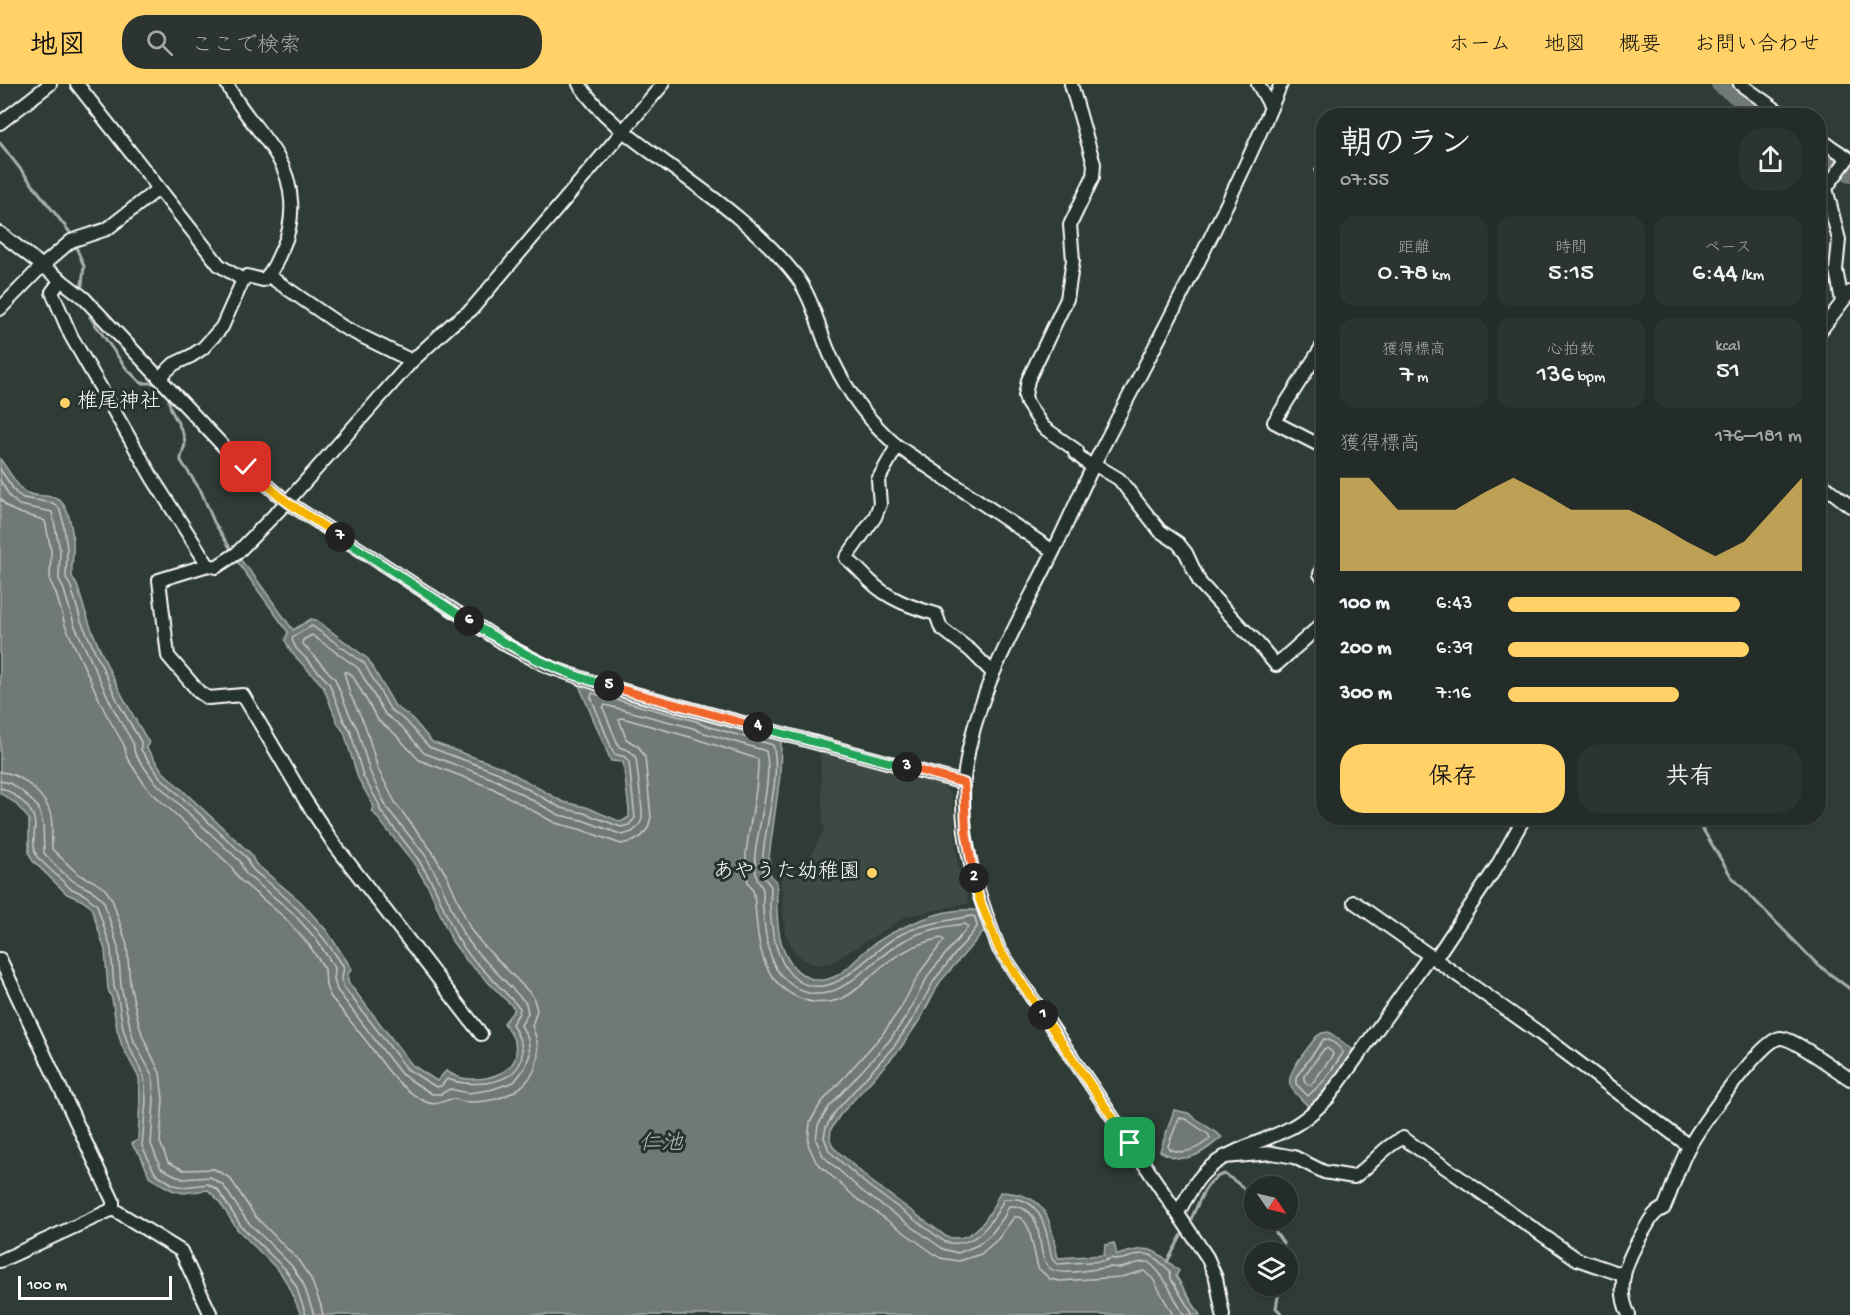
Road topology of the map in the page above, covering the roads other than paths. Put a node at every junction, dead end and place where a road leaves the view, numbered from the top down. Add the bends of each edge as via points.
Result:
1 (50, 84) edge
2 (77, 84) edge
3 (227, 84) edge
4 (579, 84) edge
5 (663, 84) edge
6 (1071, 84) edge
7 (1258, 84) edge
8 (1281, 84) edge
9 (1740, 84) edge
10 (1271, 107) junction
11 (1774, 108) edge
12 (0, 123) edge
13 (621, 131) junction
14 (1826, 144) edge
15 (1826, 188) edge
16 (1826, 188) edge
17 (158, 189) junction
18 (0, 232) edge
19 (43, 266) junction
20 (269, 276) junction
21 (61, 280) junction
22 (243, 280) junction
23 (1846, 296) edge
24 (0, 309) edge
25 (1826, 323) edge
26 (1316, 356) edge
27 (412, 361) junction
28 (159, 378) junction
29 (1316, 443) edge
30 (897, 446) junction
31 (1094, 464) junction
32 (1826, 487) edge
33 (287, 502) junction
34 (1850, 506) edge
35 (1053, 551) junction
36 (208, 565) junction
37 (1316, 629) edge
38 (993, 674) junction
39 (964, 783) junction
40 (1520, 825) edge
41 (1354, 902) dead end
42 (1433, 957) junction
43 (0, 959) edge
44 (481, 1034) dead end
45 (1850, 1079) edge
46 (1689, 1146) junction
47 (1224, 1157) junction
48 (113, 1209) junction
49 (1180, 1216) junction
50 (0, 1261) edge
51 (1623, 1275) junction
52 (211, 1315) edge
53 (1223, 1315) edge
54 (1629, 1315) edge

1 - 12 street
2 - 17 street
3 - 20 street via 278,156 290,192 292,215
4 - 13 street via 591,102
5 - 13 street
6 - 31 street via 1094,164 1093,177 1070,225 1073,260 1067,300 1028,380 1025,396 1043,427 1088,464
7 - 10 street
8 - 10 street
9 - 11 street
10 - 31 street via 1215,228
13 - 27 street via 471,310
13 - 30 street via 702,190 776,254 808,298 832,359 855,400
14 - 15 street via 1848,159
16 - 23 street via 1839,240 1836,270
17 - 19 street via 107,229 71,241
17 - 22 street via 219,265
18 - 19 street
19 - 21 street
19 - 24 street
20 - 22 street via 264,280 247,276
20 - 27 street via 343,327
21 - 28 street via 84,298
21 - 36 street via 52,292 71,336 159,489
22 - 28 street via 222,327 203,348 174,364
23 - 25 street
26 - 29 street via 1274,422
27 - 33 street
28 - 33 street via 226,449
30 - 35 street
30 - 38 street via 878,480 880,504 875,517 846,558 896,601 936,614 941,628
31 - 35 street
31 - 37 street via 1119,479 1160,531 1178,543 1200,583 1276,665
32 - 34 street
33 - 36 street via 234,555 216,567
33 - 39 street via 510,647 547,666 599,684
35 - 38 street
36 - 44 street via 159,580 168,656 208,698 243,695 334,844
38 - 39 street via 978,709
39 - 49 street via 969,854 979,898 999,949
40 - 42 street via 1497,866
41 - 42 street
42 - 46 street
42 - 47 street via 1313,1113 1290,1129
43 - 48 street
45 - 46 street via 1793,1041 1782,1037 1773,1040 1757,1053
46 - 51 street via 1664,1208 1655,1212 1630,1254
47 - 49 street via 1198,1180
47 - 51 street via 1272,1153 1294,1157 1324,1172 1354,1177 1403,1138 1577,1259
48 - 50 street
48 - 52 street via 181,1251
49 - 53 street via 1207,1257 1216,1278
51 - 54 street via 1623,1298

